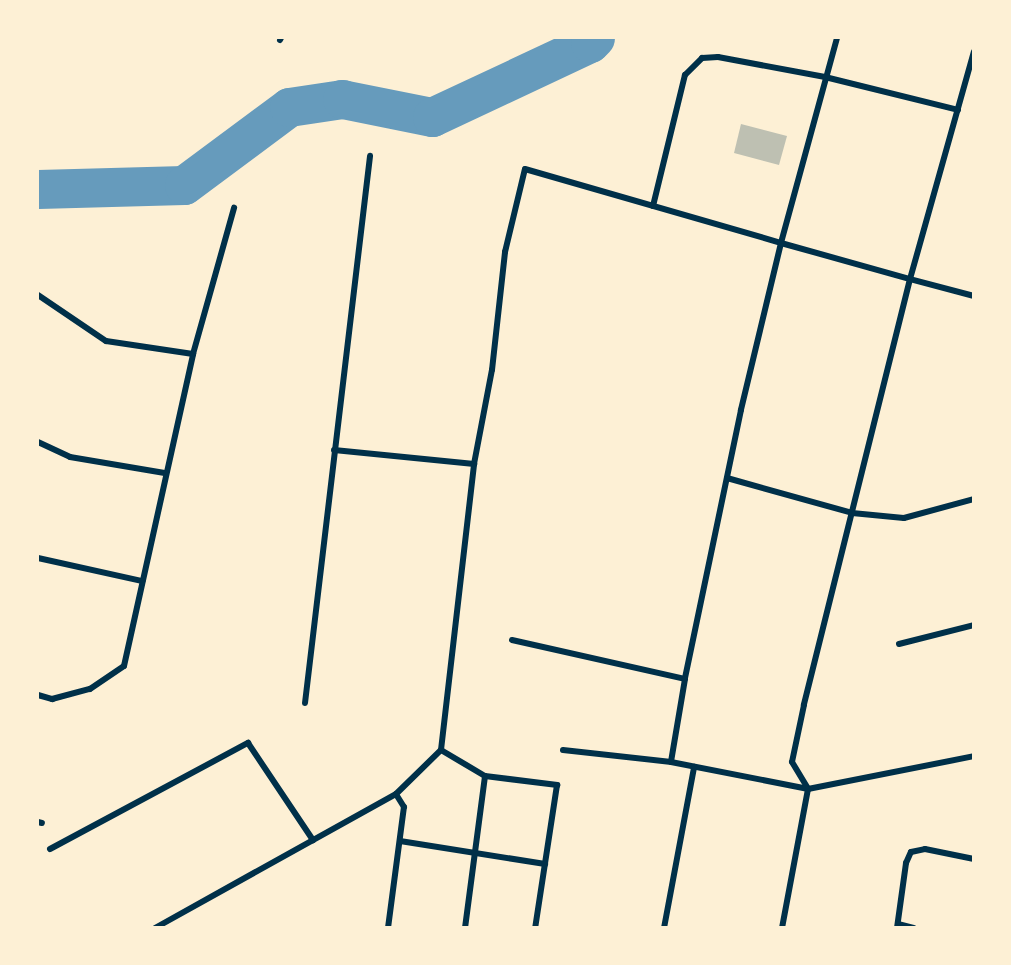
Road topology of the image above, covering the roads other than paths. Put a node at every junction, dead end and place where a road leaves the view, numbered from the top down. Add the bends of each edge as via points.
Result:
1 (837, 38) edge
2 (974, 51) edge
3 (825, 77) junction
4 (958, 111) junction
5 (370, 156) dead end
6 (653, 206) junction
7 (234, 208) dead end
8 (781, 243) junction
9 (910, 279) junction
10 (38, 295) edge
11 (974, 296) edge
12 (193, 354) junction
13 (38, 442) edge
14 (334, 450) junction
15 (474, 464) junction
16 (165, 473) junction
17 (727, 478) junction
18 (974, 499) edge
19 (852, 513) junction
20 (38, 558) edge
21 (142, 581) junction
22 (974, 625) edge
23 (512, 640) dead end
24 (899, 644) dead end
25 (685, 679) junction
26 (38, 695) edge
27 (305, 703) dead end
28 (441, 750) junction
29 (563, 750) dead end
30 (974, 756) edge
31 (671, 762) junction
32 (694, 766) junction
33 (486, 776) junction
34 (808, 789) junction
35 (396, 794) junction
36 (313, 840) junction
37 (400, 841) junction
38 (50, 849) dead end
39 (475, 854) junction
40 (974, 859) edge
41 (545, 864) junction
42 (898, 926) edge
43 (155, 927) edge
44 (388, 927) edge
45 (465, 927) edge
46 (536, 927) edge
47 (664, 927) edge
48 (782, 927) edge
49 (914, 927) edge

1 - 3 street
2 - 4 street
3 - 4 street
3 - 6 street via 718,57 702,58 686,75
3 - 8 street
4 - 9 street
5 - 14 street
6 - 8 street
6 - 15 street via 525,169 505,252 492,370
7 - 12 street
8 - 9 street
8 - 17 street
9 - 11 street
9 - 19 street
10 - 12 street via 106,341
12 - 16 street
13 - 16 street via 70,457
14 - 15 street
14 - 27 street
15 - 28 street
16 - 21 street
17 - 19 street
17 - 25 street
18 - 19 street via 904,518
19 - 34 street via 792,762
20 - 21 street
21 - 26 street via 124,666 90,689 52,699
22 - 24 street
23 - 25 street
25 - 31 street
28 - 33 street
28 - 35 street
29 - 31 street
30 - 34 street
31 - 32 street
32 - 34 street
32 - 47 street
33 - 39 street
33 - 41 street via 557,785
34 - 48 street
35 - 36 street
35 - 37 street via 404,807
36 - 38 street via 248,743
36 - 43 street
37 - 39 street
37 - 44 street
39 - 41 street
39 - 45 street
40 - 42 street via 925,849 911,852 906,863
41 - 46 street
42 - 49 street

